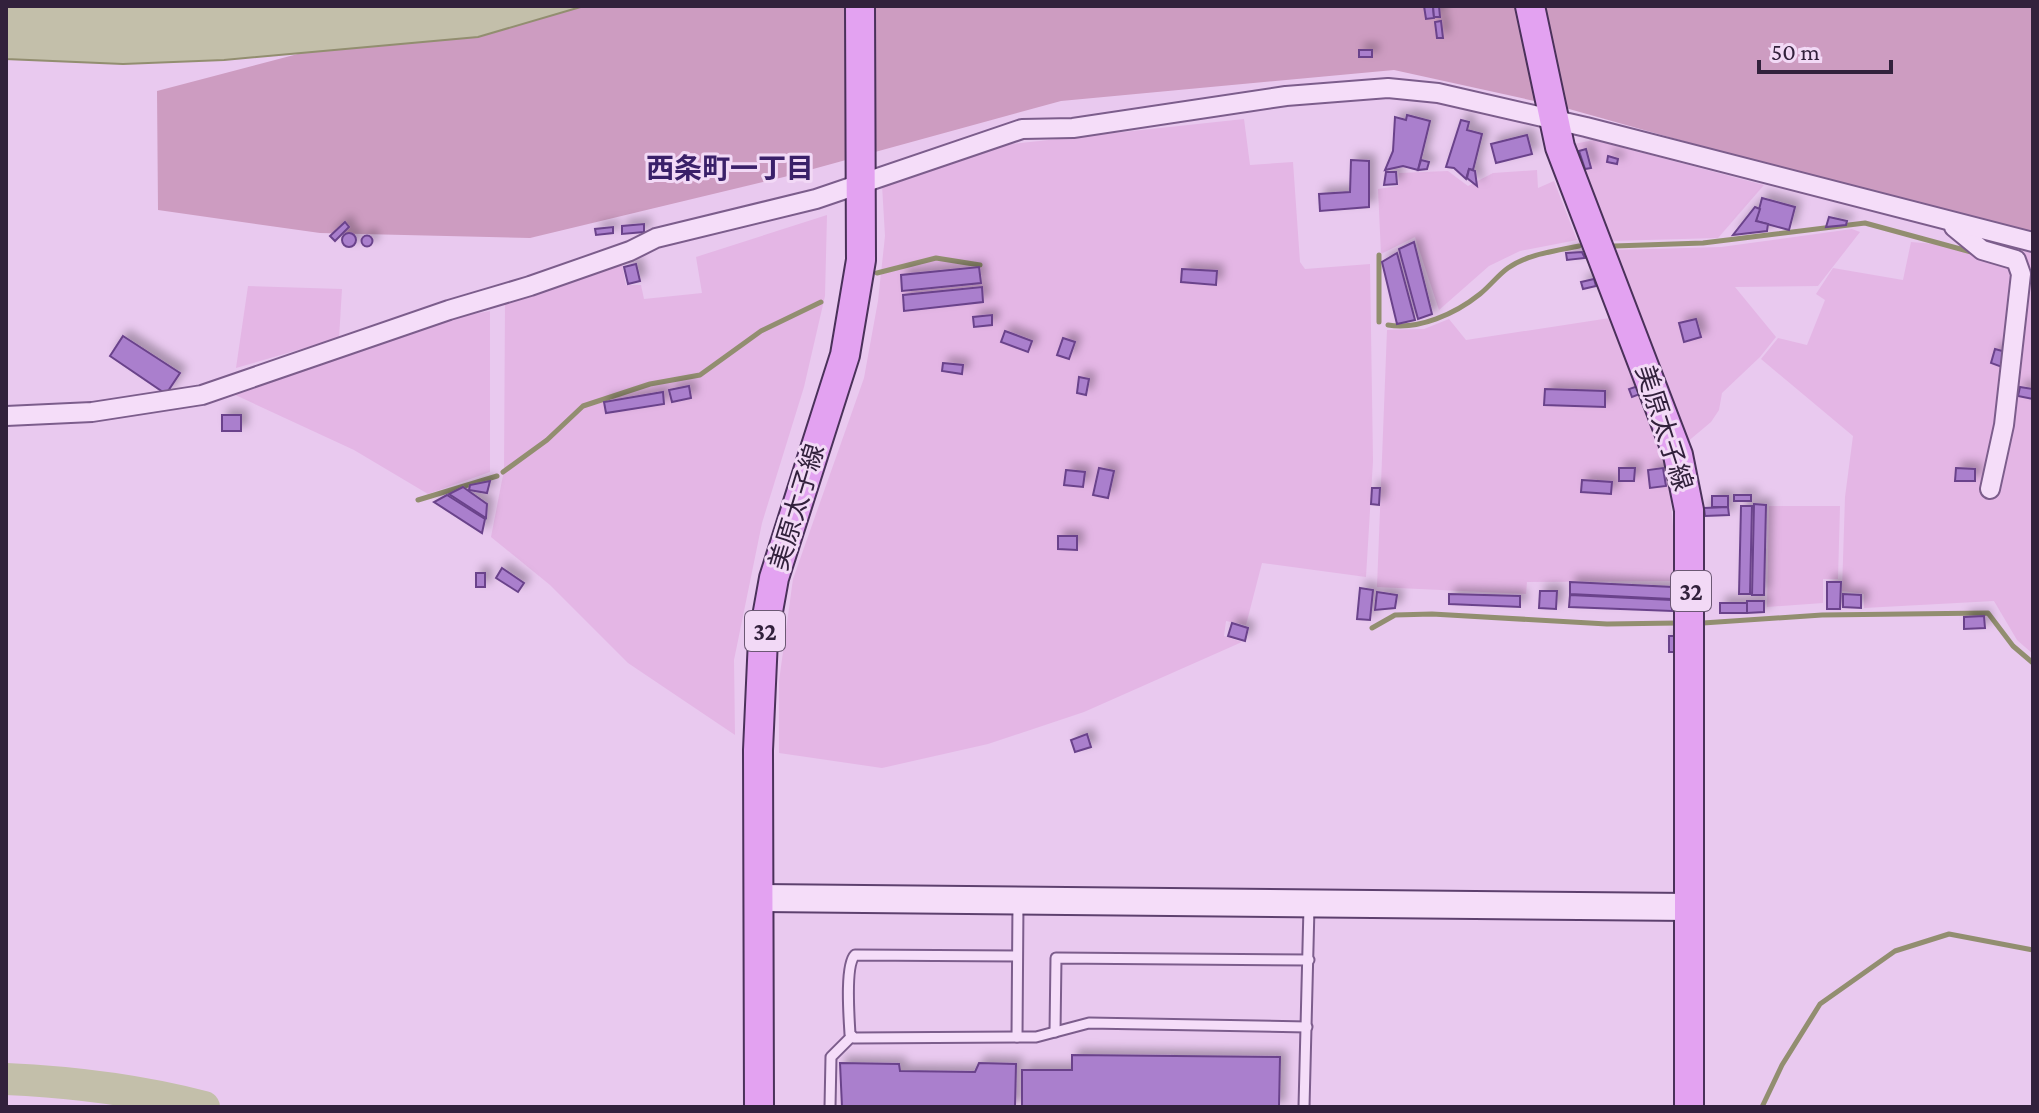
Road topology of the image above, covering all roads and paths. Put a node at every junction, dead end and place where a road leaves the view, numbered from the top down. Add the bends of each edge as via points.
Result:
1 (860, 6) edge
2 (1530, 6) edge
3 (1550, 110) junction
4 (859, 176) junction
5 (1949, 223) junction
6 (2033, 242) edge
7 (6, 416) edge
8 (1990, 489) dead end
9 (759, 898) junction
10 (1018, 900) junction
11 (1310, 903) junction
12 (1689, 907) junction
13 (1017, 956) junction
14 (1309, 960) junction
15 (1307, 1027) junction
16 (1055, 1032) junction
17 (852, 1036) junction
18 (1017, 1037) junction
19 (759, 1107) edge
20 (830, 1107) edge
21 (1304, 1107) edge
22 (1689, 1107) edge

1 - 4 main road, 美原太子線 / 32
2 - 3 main road, 美原太子線 / 32
3 - 4 street via 1415,88 1286,96 1073,128 1022,129
3 - 5 street
3 - 12 main road, 美原太子線 / 32 via 1572,184 1685,482 1691,546
4 - 7 street via 816,199 656,238 530,286 202,395 92,412
4 - 9 main road, 美原太子線 / 32 via 861,260 845,355 774,578 763,639
5 - 6 street
5 - 8 street via 1982,250 2016,260 2021,274 2004,425
9 - 10 street
9 - 19 main road, 美原太子線 / 32
10 - 11 street
10 - 13 lane
11 - 12 street
11 - 14 lane
12 - 22 main road, 美原太子線 / 32
13 - 17 lane via 855,955 850,963
13 - 18 lane
14 - 15 lane
14 - 16 lane via 1056,958
15 - 16 lane via 1089,1023
15 - 21 lane
16 - 18 lane
17 - 18 lane
17 - 20 lane via 831,1057

